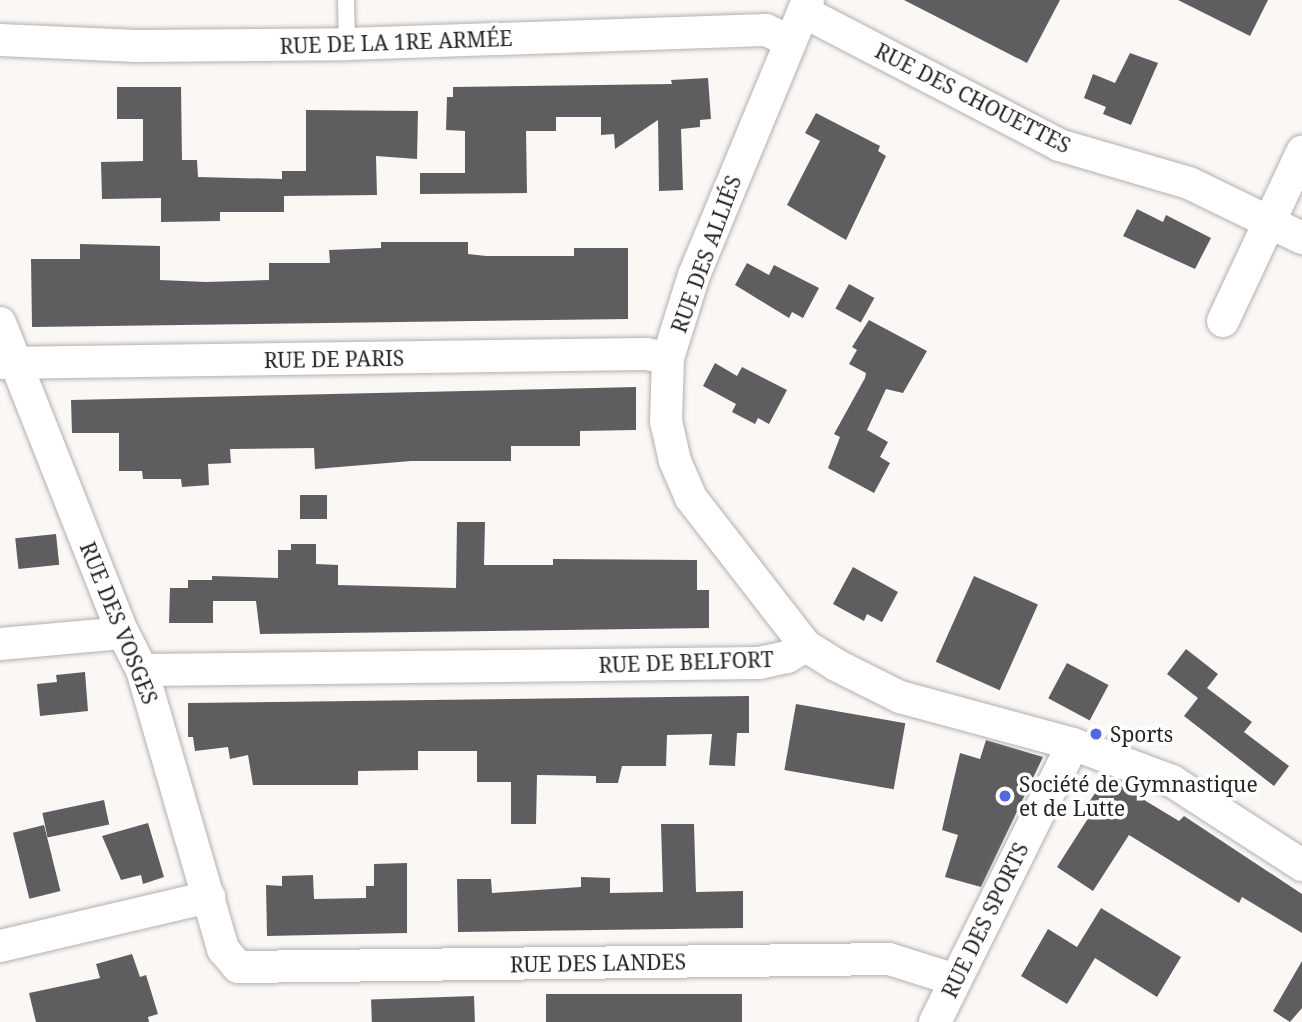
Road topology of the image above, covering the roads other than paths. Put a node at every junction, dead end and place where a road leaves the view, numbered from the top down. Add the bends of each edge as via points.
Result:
1 (346, 0) edge
2 (806, 6) edge
3 (0, 40) edge
4 (790, 41) junction
5 (347, 44) junction
6 (1302, 152) edge
7 (1270, 222) junction
8 (1302, 238) edge
9 (1223, 321) dead end
10 (0, 323) edge
11 (668, 358) junction
12 (8, 363) edge
13 (123, 633) junction
14 (0, 644) edge
15 (806, 646) junction
16 (142, 670) junction
17 (1073, 744) junction
18 (1302, 865) edge
19 (209, 897) junction
20 (0, 946) edge
21 (238, 967) joint
22 (956, 980) junction
23 (935, 1022) edge

1 - 5 lane
2 - 4 street, RUE DES ALLIÉS
2 - 7 street, RUE DES CHOUETTES via 1059,145 1189,183
3 - 5 street, RUE DE LA 1RE ARMÉE via 137,46
4 - 5 street, RUE DE LA 1RE ARMÉE via 766,30
4 - 11 street, RUE DES ALLIÉS via 694,275
6 - 7 street
7 - 8 street, RUE DES CHOUETTES
7 - 9 street
10 - 12 street, RUE DES VOSGES
11 - 12 street, RUE DE PARIS via 646,354
11 - 15 street, RUE DES ALLIÉS via 666,421 675,461 691,498
12 - 13 street, RUE DES VOSGES
13 - 14 street
13 - 16 street, RUE DES VOSGES
15 - 16 street, RUE DE BELFORT via 787,657 759,663
15 - 17 street via 900,697
16 - 19 street, RUE DES VOSGES
17 - 18 street via 1172,781
17 - 22 street, RUE DES SPORTS
19 - 20 street
19 - 21 street, RUE DES VOSGES via 223,949
21 - 22 street, RUE DES LANDES via 889,959
22 - 23 street, RUE DES SPORTS

